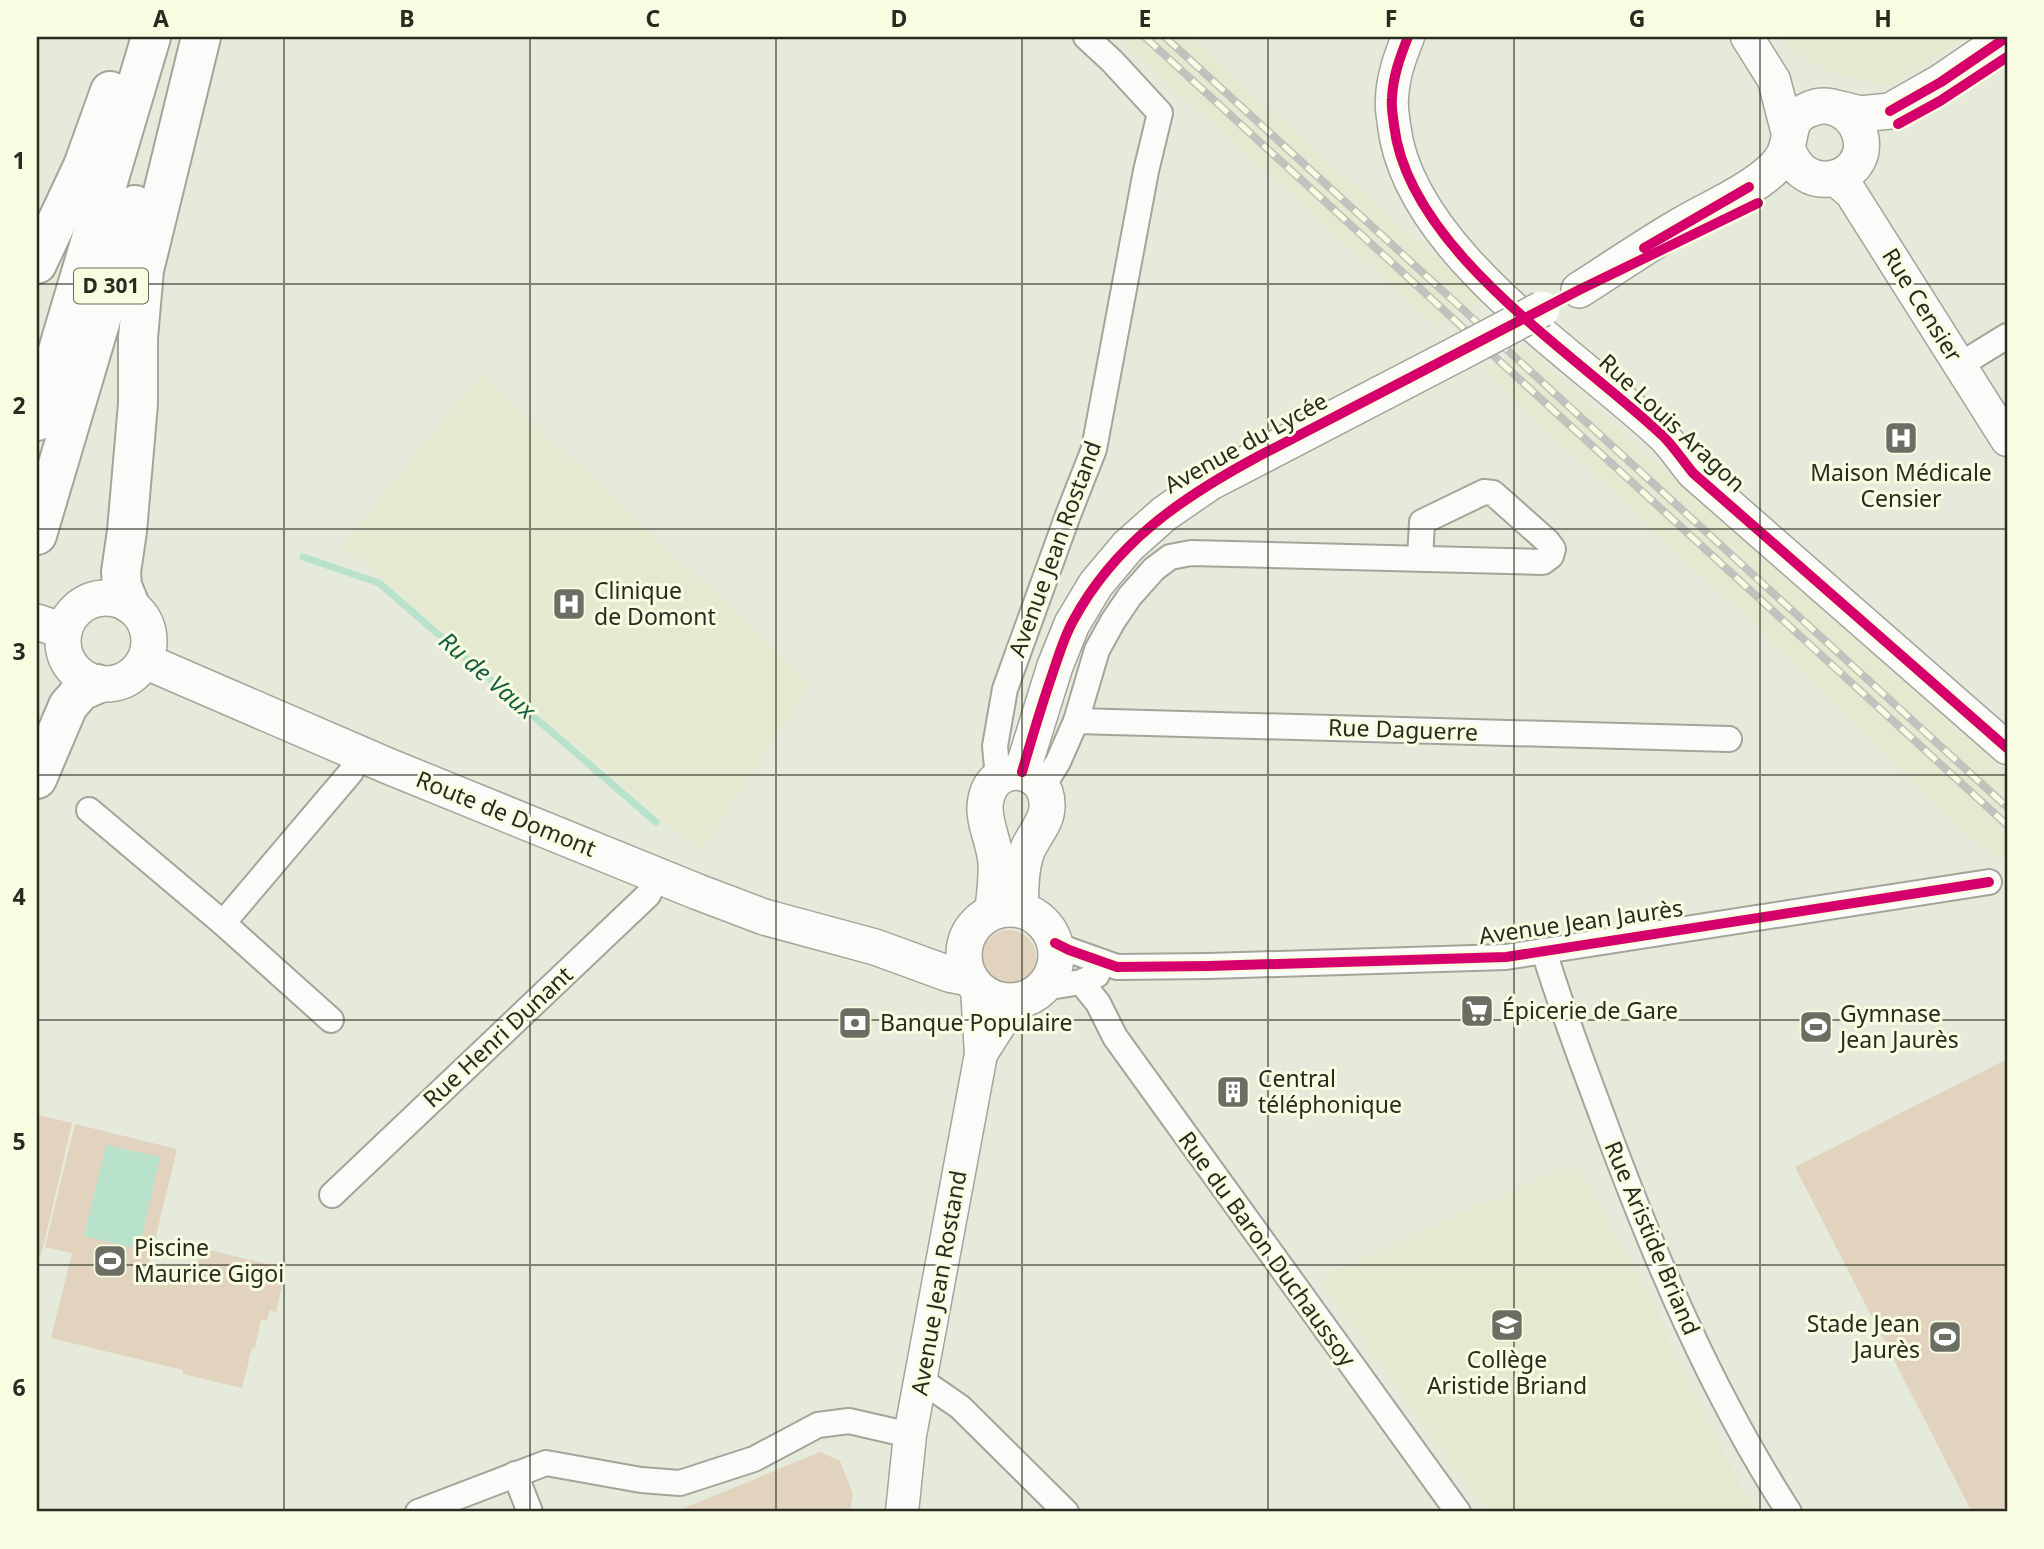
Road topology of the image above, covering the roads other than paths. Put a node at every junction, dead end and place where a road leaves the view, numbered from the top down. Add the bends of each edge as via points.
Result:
1 (130, 37) edge
2 (151, 37) edge
3 (186, 37) edge
4 (201, 37) edge
5 (1086, 37) edge
6 (1408, 37) edge
7 (1747, 37) edge
8 (2007, 37) edge
9 (2007, 57) edge
10 (1774, 80) junction
11 (1832, 107) junction
12 (1787, 140) junction
13 (1859, 157) junction
14 (1824, 180) junction
15 (37, 264) edge
16 (1579, 290) junction
17 (2007, 336) edge
18 (1960, 365) junction
19 (37, 421) edge
20 (2007, 440) edge
21 (37, 535) edge
22 (1420, 559) junction
23 (129, 603) junction
24 (50, 627) edge
25 (145, 661) junction
26 (97, 684) junction
27 (1076, 721) junction
28 (1729, 739) dead end
29 (2007, 748) edge
30 (360, 754) junction
31 (37, 779) edge
32 (1021, 779) junction
33 (89, 810) dead end
34 (658, 876) junction
35 (1989, 882) dead end
36 (1006, 910) junction
37 (223, 923) junction
38 (967, 937) junction
39 (1055, 943) junction
40 (875, 947) junction
41 (1544, 951) junction
42 (1117, 967) junction
43 (1082, 982) junction
44 (973, 983) junction
45 (1044, 988) junction
46 (1010, 1002) junction
47 (331, 1020) dead end
48 (981, 1054) junction
49 (332, 1195) dead end
50 (921, 1380) junction
51 (910, 1435) junction
52 (514, 1474) junction
53 (418, 1512) edge
54 (530, 1512) edge
55 (902, 1512) edge
56 (1066, 1512) edge
57 (1458, 1512) edge
58 (1789, 1512) edge

1 - 15 highway via 83,166
2 - 19 highway, D 301
3 - 21 highway, D 301
4 - 23 highway via 145,270 130,507 121,572
5 - 32 street, Avenue Jean Rostand via 1160,113 1094,449 1005,689 995,746
6 - 29 street, Rue Louis Aragon via 1395,72 1392,100 1401,158 1429,213 1464,258 1511,306 1665,438 1693,473
7 - 10 street
8 - 11 main road via 1890,111 1860,114
9 - 13 main road via 1882,133
10 - 11 street via 1799,96
10 - 12 street
11 - 12 main road via 1811,108 1801,114 1792,123
11 - 13 main road via 1854,121 1859,130
12 - 14 main road via 1797,168 1806,176
12 - 16 main road, Avenue du Lycée via 1776,165 1765,176
13 - 14 main road via 1847,172
14 - 16 main road, Avenue du Lycée via 1777,194
14 - 18 street, Rue Censier via 1838,182 1851,193
16 - 32 main road, Avenue du Lycée, bridge via 1209,483 1164,514 1097,584 1072,624
17 - 18 street
18 - 20 street, Rue Censier
22 - 22 street via 1422,522 1484,492 1493,493 1553,548 1543,562
22 - 27 street via 1191,553 1170,557 1154,569 1113,621 1097,650
23 - 24 main road via 106,597 92,600
23 - 25 main road via 149,632
24 - 26 main road via 74,670
25 - 26 main road via 125,681
25 - 30 main road, Route de Domont
26 - 31 highway via 81,691 68,706
27 - 28 street, Rue Daguerre
27 - 32 street via 1058,762
30 - 34 main road, Route de Domont
30 - 37 street via 351,772
32 - 36 main road, Avenue du Lycée via 1047,804 1046,813
32 - 36 main road, Avenue du Lycée via 991,787 985,800
33 - 37 street
34 - 40 main road, Route de Domont via 764,917
34 - 49 street, Rue Henri Dunant via 648,895
35 - 41 street, Avenue Jean Jaurès
36 - 38 main road via 977,922
36 - 39 main road via 1033,914
37 - 47 street
38 - 40 main road, Route de Domont via 935,946
38 - 44 main road via 963,956
39 - 42 street, Avenue Jean Jaurès
39 - 45 main road via 1056,962
40 - 44 main road, Route de Domont
41 - 42 street, Avenue Jean Jaurès via 1493,957
41 - 58 street, Rue Aristide Briand via 1621,1167 1682,1317
42 - 43 street, Avenue Jean Jaurès
43 - 45 street, Avenue Jean Jaurès
43 - 57 street, Rue du Baron Duchaussoy via 1115,1037
44 - 46 main road via 988,997
44 - 48 street, Avenue Jean Rostand
45 - 46 main road
46 - 48 street, Avenue Jean Rostand
48 - 50 street, Avenue Jean Rostand
50 - 51 street, Avenue Jean Rostand
50 - 56 street via 960,1407
51 - 52 street via 849,1422 818,1425 754,1459 680,1483 546,1463
51 - 55 street, Avenue Jean Rostand
52 - 53 street
52 - 54 street

